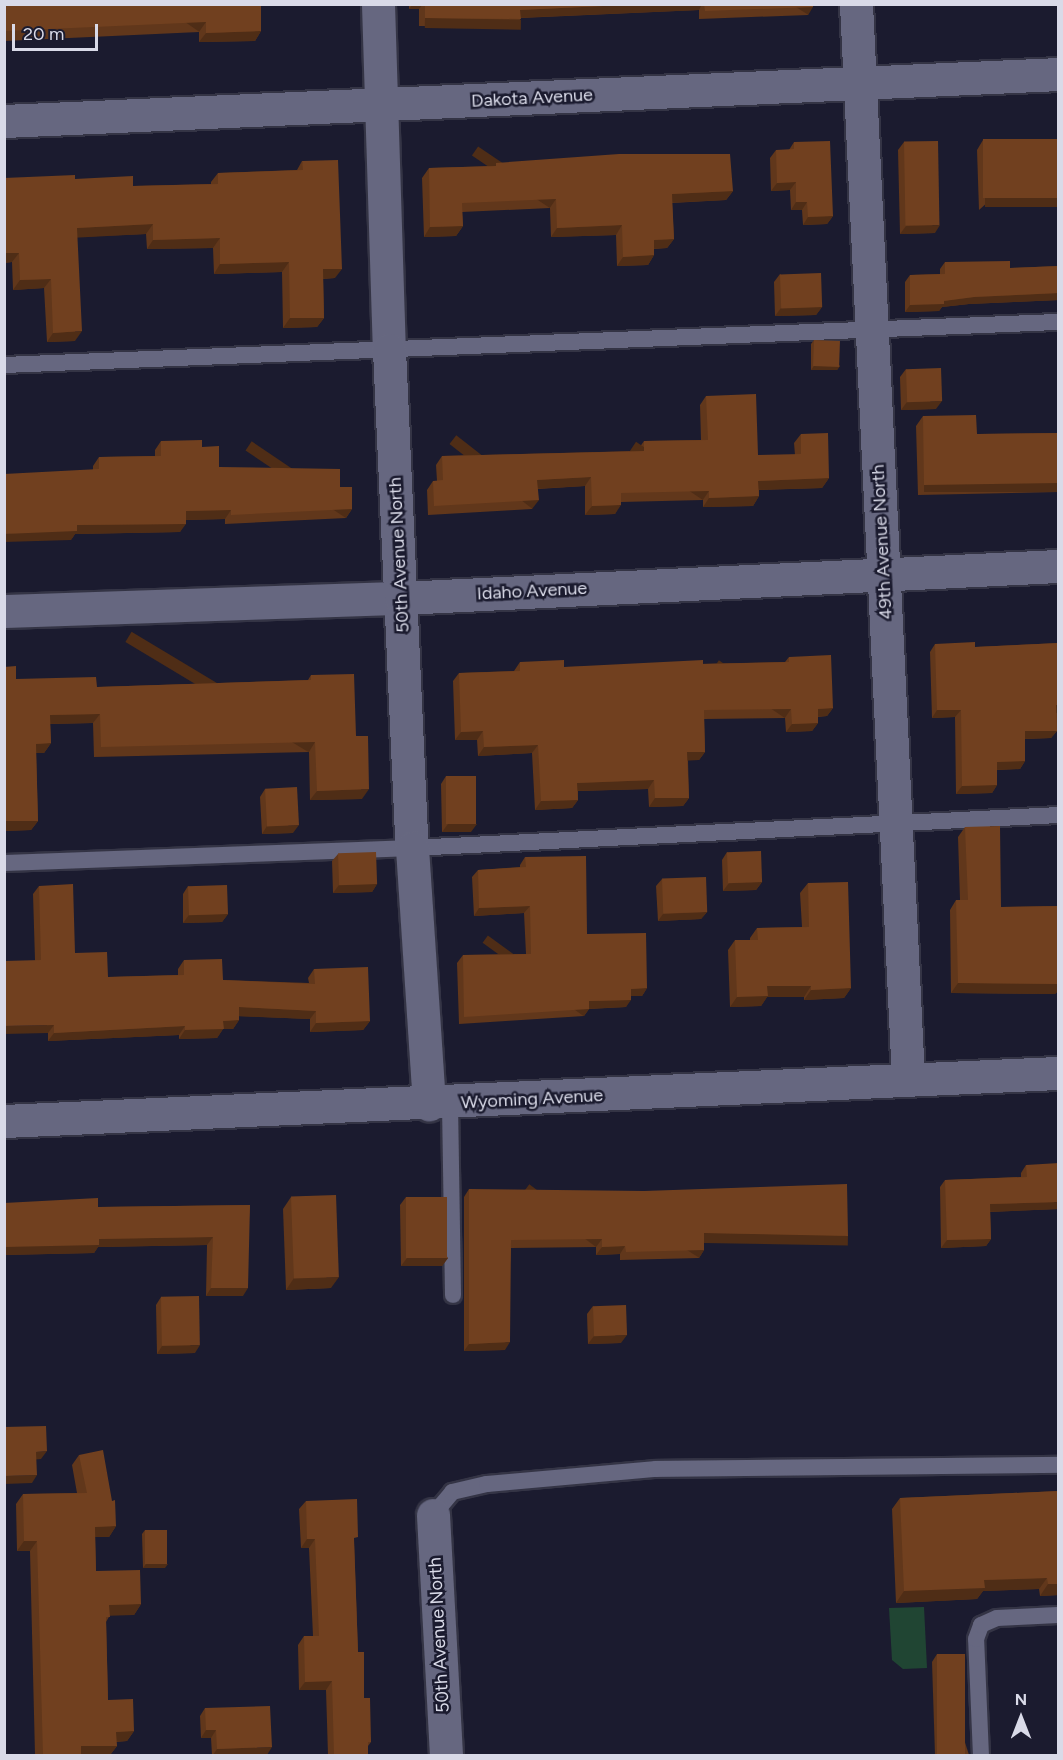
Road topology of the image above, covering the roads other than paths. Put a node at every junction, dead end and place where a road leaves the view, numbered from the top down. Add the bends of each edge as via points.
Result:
1 (378, 4) edge
2 (856, 4) edge
3 (1059, 74) edge
4 (860, 82) junction
5 (383, 105) junction
6 (4, 121) edge
7 (1059, 322) edge
8 (872, 328) junction
9 (389, 350) junction
10 (4, 365) edge
11 (1059, 566) edge
12 (884, 573) junction
13 (401, 598) junction
14 (4, 610) edge
15 (1059, 815) edge
16 (896, 821) junction
17 (412, 848) junction
18 (4, 863) edge
19 (1059, 1073) edge
20 (908, 1080) junction
21 (440, 1104) junction
22 (4, 1121) edge
23 (453, 1295) dead end
24 (1059, 1465) edge
25 (433, 1515) joint
26 (1059, 1615) edge
27 (446, 1755) edge
28 (981, 1755) edge

1 - 5 street, 50th Avenue North
2 - 4 street, 49th Avenue North
3 - 4 street, Dakota Avenue
4 - 5 street, Dakota Avenue
4 - 8 street, 49th Avenue North
5 - 6 street, Dakota Avenue
5 - 9 street, 50th Avenue North
7 - 8 lane
8 - 9 lane
8 - 12 street, 49th Avenue North
9 - 10 lane
9 - 13 street, 50th Avenue North
11 - 12 street, Idaho Avenue
12 - 13 street, Idaho Avenue
12 - 16 street, 49th Avenue North
13 - 14 street, Idaho Avenue
13 - 17 street, 50th Avenue North
15 - 16 lane
16 - 17 lane
16 - 20 street, 49th Avenue North
17 - 18 lane
17 - 21 street, 50th Avenue North
19 - 20 street, Wyoming Avenue
20 - 21 street, Wyoming Avenue
21 - 22 street, Wyoming Avenue
21 - 23 lane
24 - 25 lane via 645,1470 486,1484 452,1492
25 - 27 street, 50th Avenue North
26 - 28 lane via 998,1618 981,1626 976,1639

